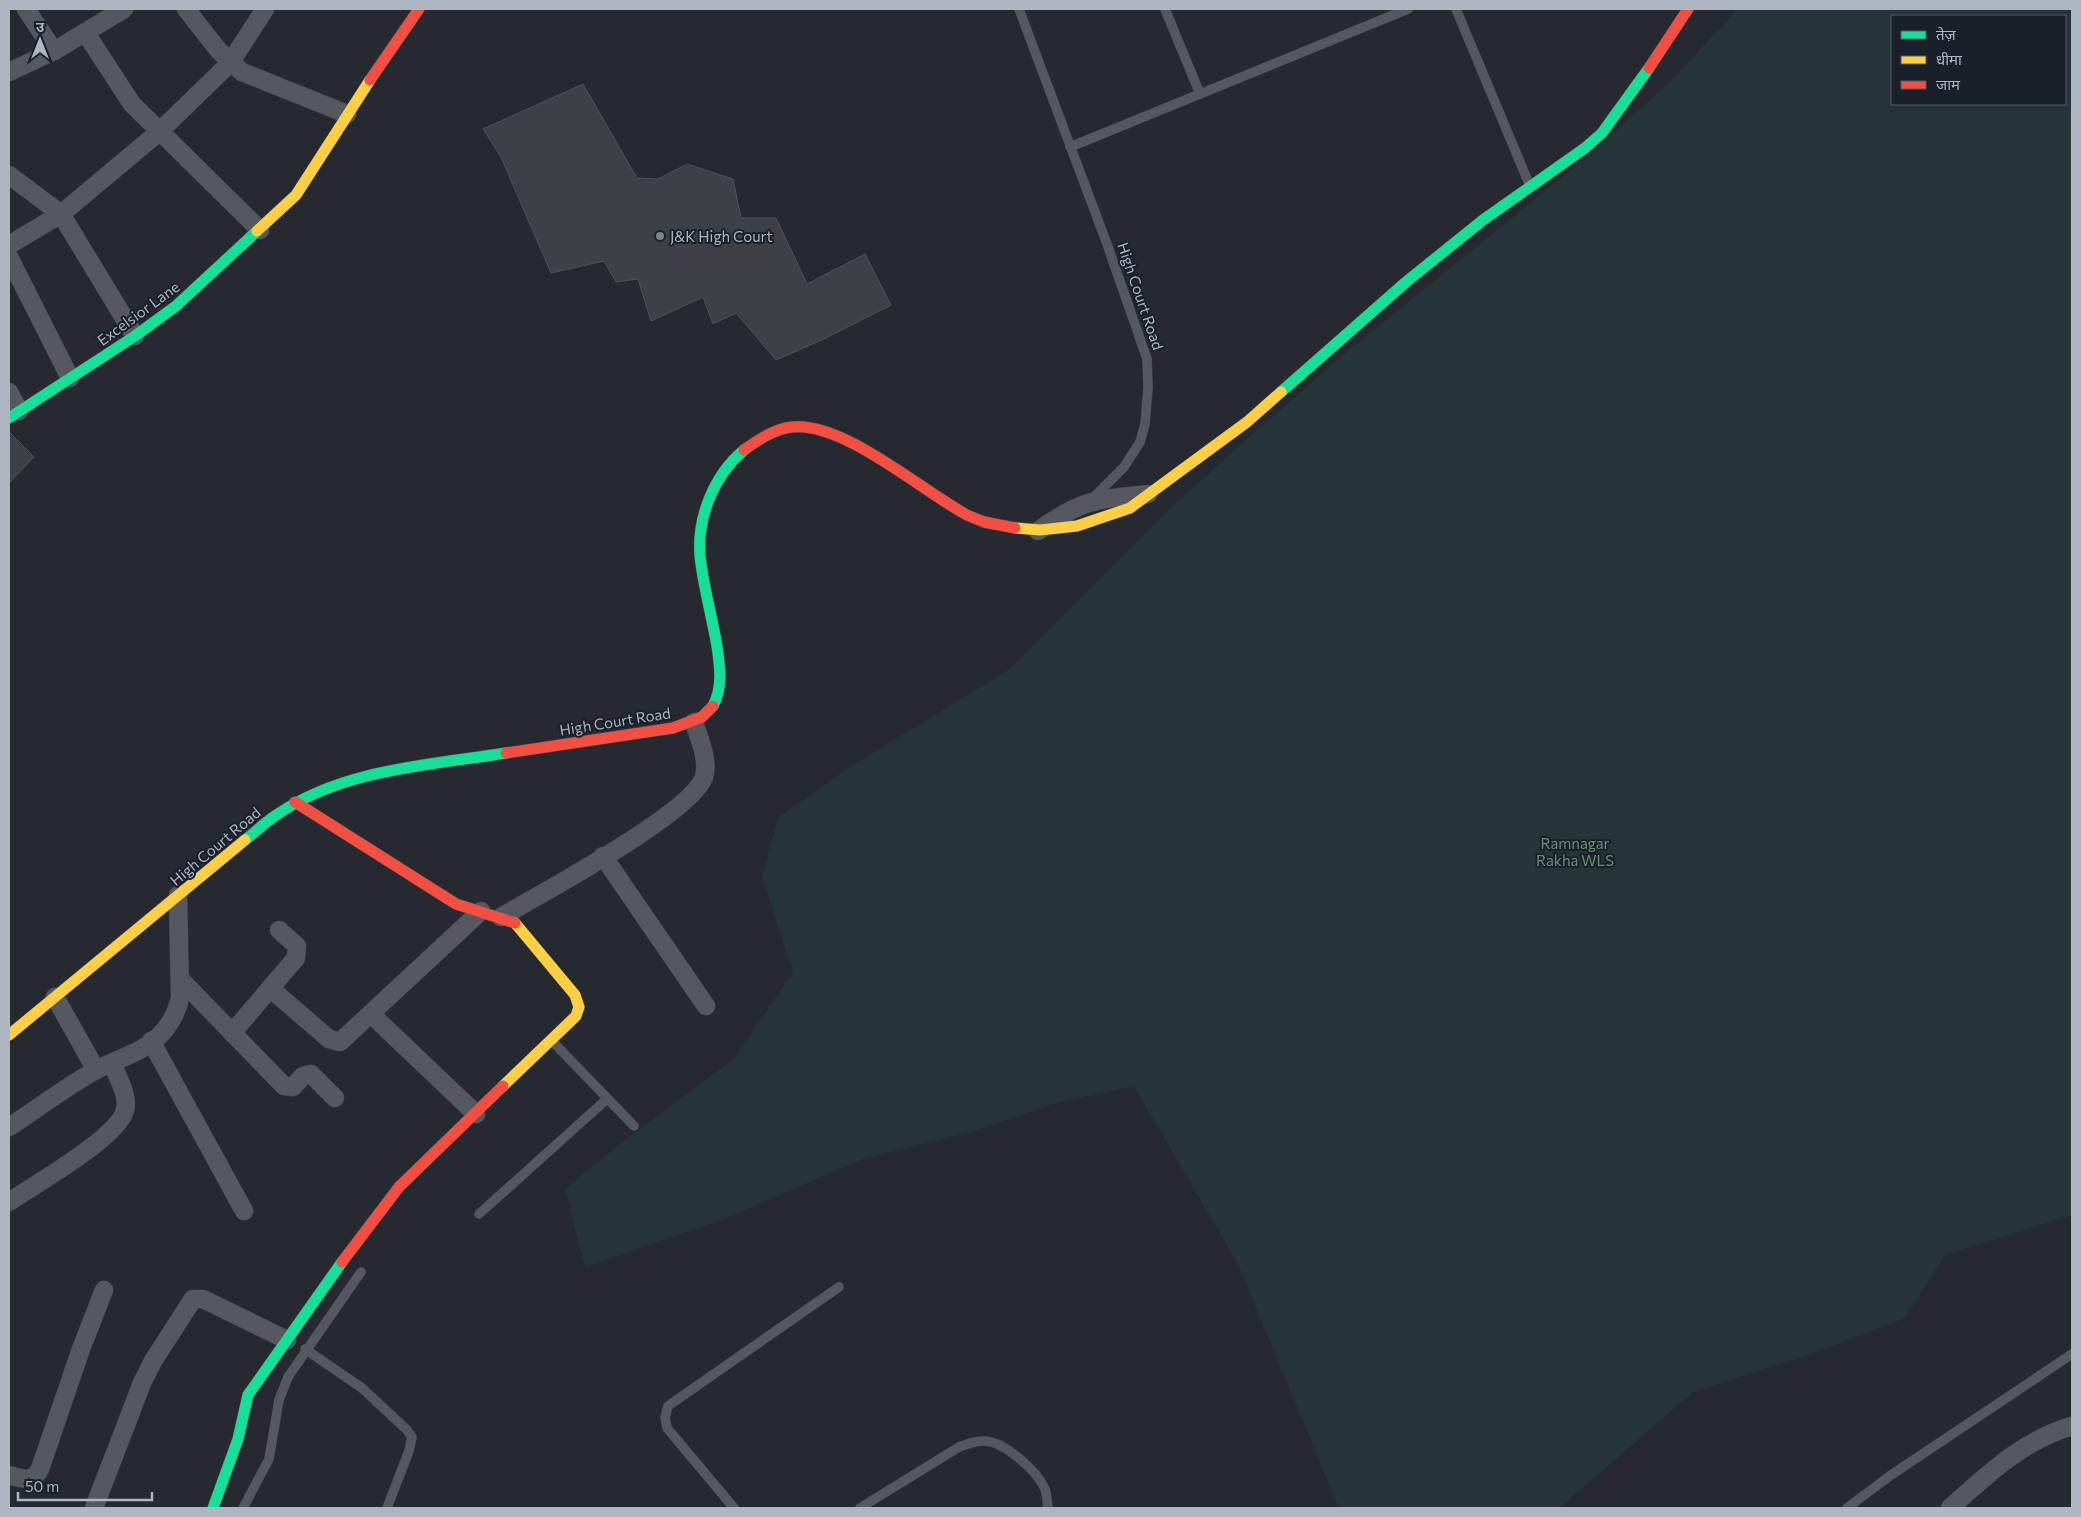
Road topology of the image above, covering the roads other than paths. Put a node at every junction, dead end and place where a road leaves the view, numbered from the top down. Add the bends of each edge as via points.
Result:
1 (26, 9) edge
2 (186, 9) edge
3 (265, 9) edge
4 (419, 9) edge
5 (1019, 9) edge
6 (1165, 9) edge
7 (1408, 9) edge
8 (1456, 9) edge
9 (1688, 9) edge
10 (115, 11) edge
11 (85, 32) junction
12 (54, 50) junction
13 (230, 63) junction
14 (9, 72) edge
15 (1200, 94) junction
16 (347, 114) junction
17 (159, 132) junction
18 (1070, 147) junction
19 (9, 175) edge
20 (1530, 186) junction
21 (61, 214) junction
22 (260, 230) junction
23 (9, 245) edge
24 (9, 257) edge
25 (135, 336) junction
26 (70, 378) junction
27 (9, 392) edge
28 (14, 415) edge
29 (1150, 494) junction
30 (1090, 501) junction
31 (1037, 531) junction
32 (694, 722) junction
33 (295, 802) junction
34 (603, 856) junction
35 (178, 895) junction
36 (481, 911) junction
37 (501, 917) junction
38 (279, 930) dead end
39 (181, 980) junction
40 (270, 989) junction
41 (55, 997) junction
42 (706, 1006) dead end
43 (372, 1015) junction
44 (232, 1033) junction
45 (9, 1035) edge
46 (551, 1040) junction
47 (151, 1041) junction
48 (104, 1066) junction
49 (335, 1098) dead end
50 (607, 1099) junction
51 (476, 1114) junction
52 (634, 1126) dead end
53 (9, 1127) edge
54 (9, 1202) edge
55 (244, 1211) dead end
56 (479, 1214) dead end
57 (361, 1272) dead end
58 (839, 1287) dead end
59 (104, 1290) dead end
60 (287, 1340) junction
61 (305, 1349) junction
62 (2072, 1354) edge
63 (2072, 1426) edge
64 (9, 1475) edge
65 (94, 1508) edge
66 (212, 1508) edge
67 (243, 1508) edge
68 (387, 1508) edge
69 (734, 1508) edge
70 (860, 1508) edge
71 (1048, 1508) edge
72 (1847, 1508) edge
73 (1950, 1508) edge

1 - 12 street
2 - 13 street
3 - 13 street
4 - 16 street, Excelsior Lane
5 - 18 lane, High Court Road
6 - 15 lane
7 - 15 lane
8 - 20 lane
9 - 20 street, High Court Road via 1602,133 1586,148
10 - 11 street
11 - 12 street
11 - 17 street via 123,92
12 - 14 street
13 - 16 street via 259,81
13 - 17 street
15 - 18 lane
16 - 22 street, Excelsior Lane via 296,195
17 - 21 street
17 - 22 street
18 - 30 lane, High Court Road via 1147,359 1145,424 1140,442 1124,467
19 - 21 street
20 - 29 street, High Court Road via 1406,282 1247,422
21 - 23 street
21 - 25 street
22 - 25 street, Excelsior Lane via 176,306
24 - 26 street
25 - 26 street, Excelsior Lane
26 - 28 street, Excelsior Lane
27 - 28 street
29 - 30 street
29 - 31 street, High Court Road via 1112,518 1073,528
30 - 31 street via 1058,516
31 - 32 street, High Court Road via 1012,530 968,516 830,433 800,427 752,443 731,462 716,483 705,517 700,552 718,652 720,694 711,709
32 - 33 street, High Court Road via 673,728 398,770 355,780
32 - 34 street via 704,757 704,777 699,786 669,815
33 - 35 street, High Court Road
33 - 36 street via 446,898 468,910
34 - 37 street
34 - 42 street
35 - 39 street
35 - 41 street, High Court Road
36 - 37 street
36 - 43 street
37 - 46 street via 516,924 578,1001 576,1016
38 - 40 street via 297,946 297,953 293,964
39 - 44 street
39 - 47 street via 177,1012 159,1036
40 - 43 street via 335,1042 346,1038
40 - 44 street
41 - 45 street, High Court Road
41 - 48 street
43 - 51 street
44 - 49 street via 284,1086 293,1087 303,1076 310,1074
46 - 50 lane
46 - 51 street
47 - 48 street
47 - 55 street
48 - 53 street
48 - 54 street via 125,1099 122,1119 101,1140
50 - 52 lane
50 - 56 lane
51 - 60 street via 399,1187 377,1213
57 - 61 lane
58 - 69 lane via 668,1406 667,1428
59 - 64 street via 37,1475 30,1479
60 - 65 street via 203,1299 193,1299 142,1384
60 - 66 street via 244,1405 238,1439
61 - 67 lane via 283,1389 269,1459
61 - 68 lane via 362,1388 412,1437
62 - 72 lane
63 - 73 street via 2040,1439 2006,1459
70 - 71 lane via 959,1448 984,1440 1007,1448 1038,1478 1046,1490

